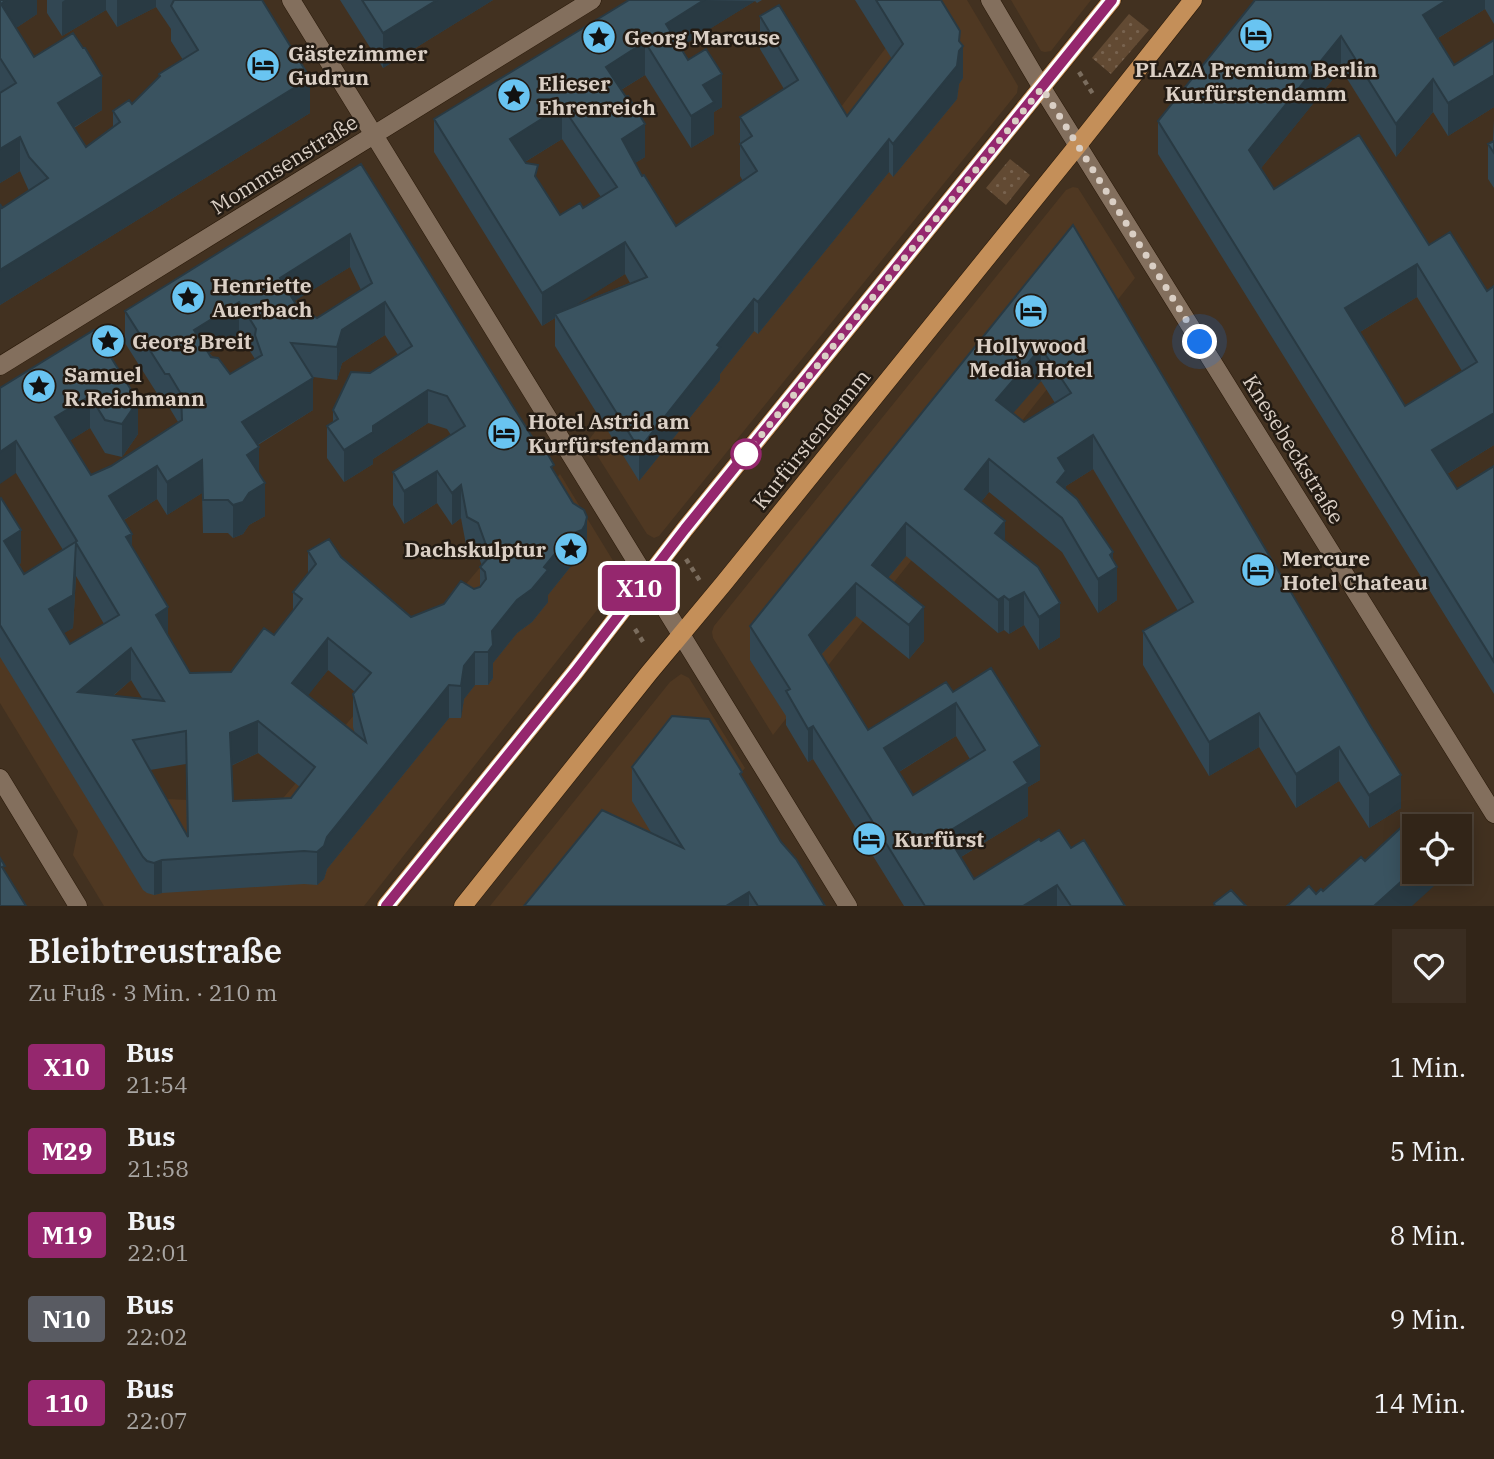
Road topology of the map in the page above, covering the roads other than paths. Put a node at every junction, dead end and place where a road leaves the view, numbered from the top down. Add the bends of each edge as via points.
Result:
1 (291, 0) edge
2 (592, 0) edge
3 (990, 0) edge
4 (1112, 0) edge
5 (1193, 0) edge
6 (1042, 88) junction
7 (374, 135) junction
8 (1078, 145) junction
9 (0, 366) edge
10 (647, 578) junction
11 (681, 634) junction
12 (0, 778) edge
13 (1494, 814) edge
14 (78, 906) edge
15 (386, 906) edge
16 (463, 906) edge
17 (848, 906) edge

1 - 7 street
2 - 7 street, Mommsenstraße
3 - 6 street, Knesebeckstraße
4 - 6 main road, Kurfürstendamm
5 - 8 main road, Kurfürstendamm
6 - 8 street, Knesebeckstraße
6 - 10 main road, Kurfürstendamm
7 - 9 street, Mommsenstraße
7 - 10 street
8 - 11 main road, Kurfürstendamm
8 - 13 street, Knesebeckstraße
10 - 11 street
10 - 15 main road, Kurfürstendamm
11 - 16 main road, Kurfürstendamm
11 - 17 street
12 - 14 street

